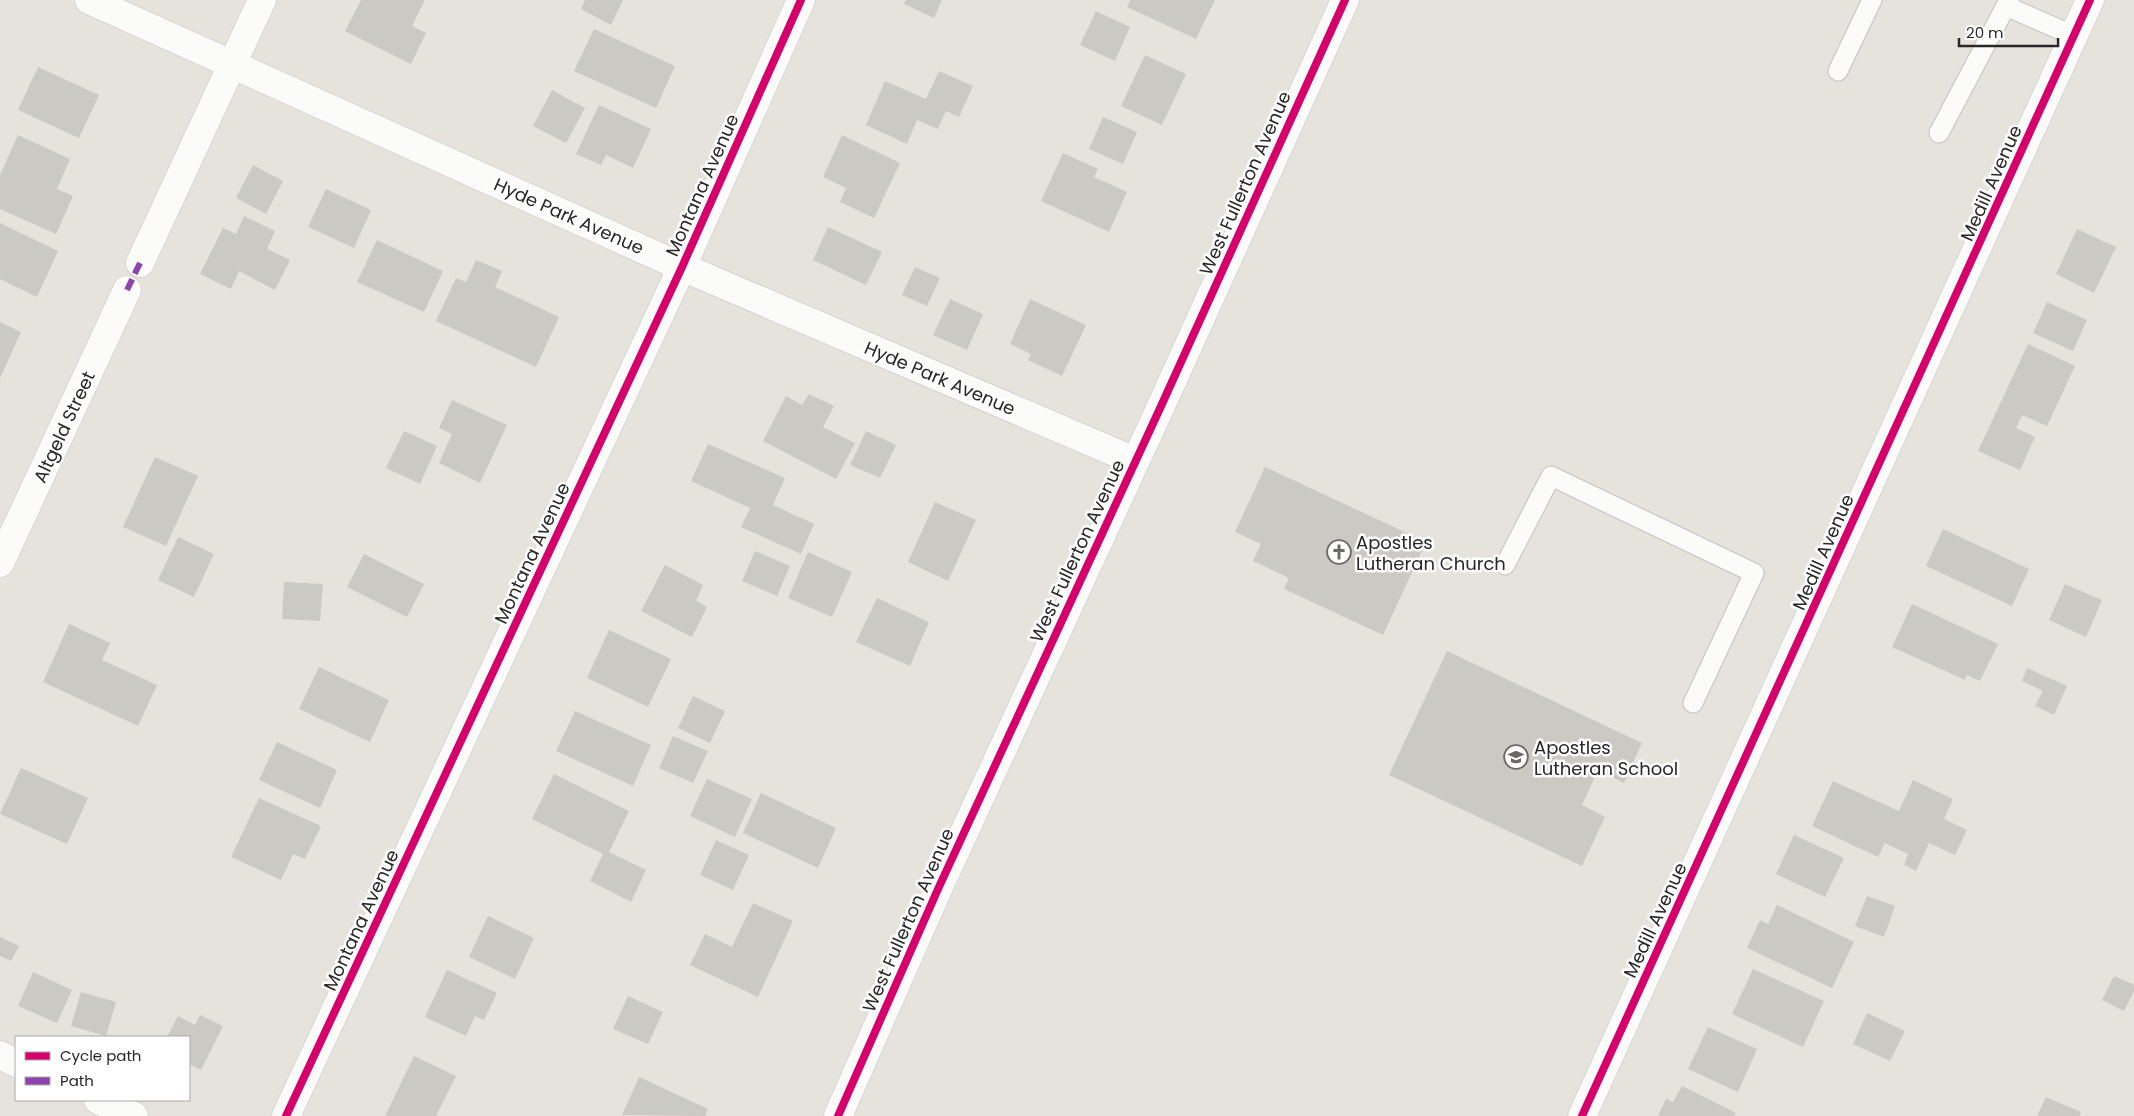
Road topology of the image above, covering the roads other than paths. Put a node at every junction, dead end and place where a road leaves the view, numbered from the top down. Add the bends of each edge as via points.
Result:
1 (89, 0) edge
2 (262, 0) edge
3 (801, 0) edge
4 (1345, 0) edge
5 (1872, 0) edge
6 (2090, 0) edge
7 (2008, 3) edge
8 (2074, 36) junction
9 (233, 64) junction
10 (1838, 71) dead end
11 (1939, 134) dead end
12 (140, 263) dead end
13 (682, 267) junction
14 (127, 290) dead end
15 (1135, 462) junction
16 (0, 563) edge
17 (1505, 565) dead end
18 (1693, 704) dead end
19 (0, 1055) edge
20 (15, 1062) edge
21 (100, 1101) edge
22 (134, 1116) edge
23 (286, 1116) edge
24 (838, 1116) edge
25 (1582, 1116) edge

1 - 9 street, Hyde Park Avenue
2 - 9 street
3 - 13 street, Montana Avenue
4 - 15 street, West Fullerton Avenue
5 - 10 lane
6 - 8 street, Medill Avenue
7 - 8 lane
7 - 11 lane
8 - 25 street, Medill Avenue
9 - 12 street
9 - 13 street, Hyde Park Avenue
13 - 15 street, Hyde Park Avenue
13 - 23 street, Montana Avenue
14 - 16 street, Altgeld Street
15 - 24 street, West Fullerton Avenue via 938,889
17 - 18 lane via 1551,476 1754,573
19 - 20 street
21 - 22 street

